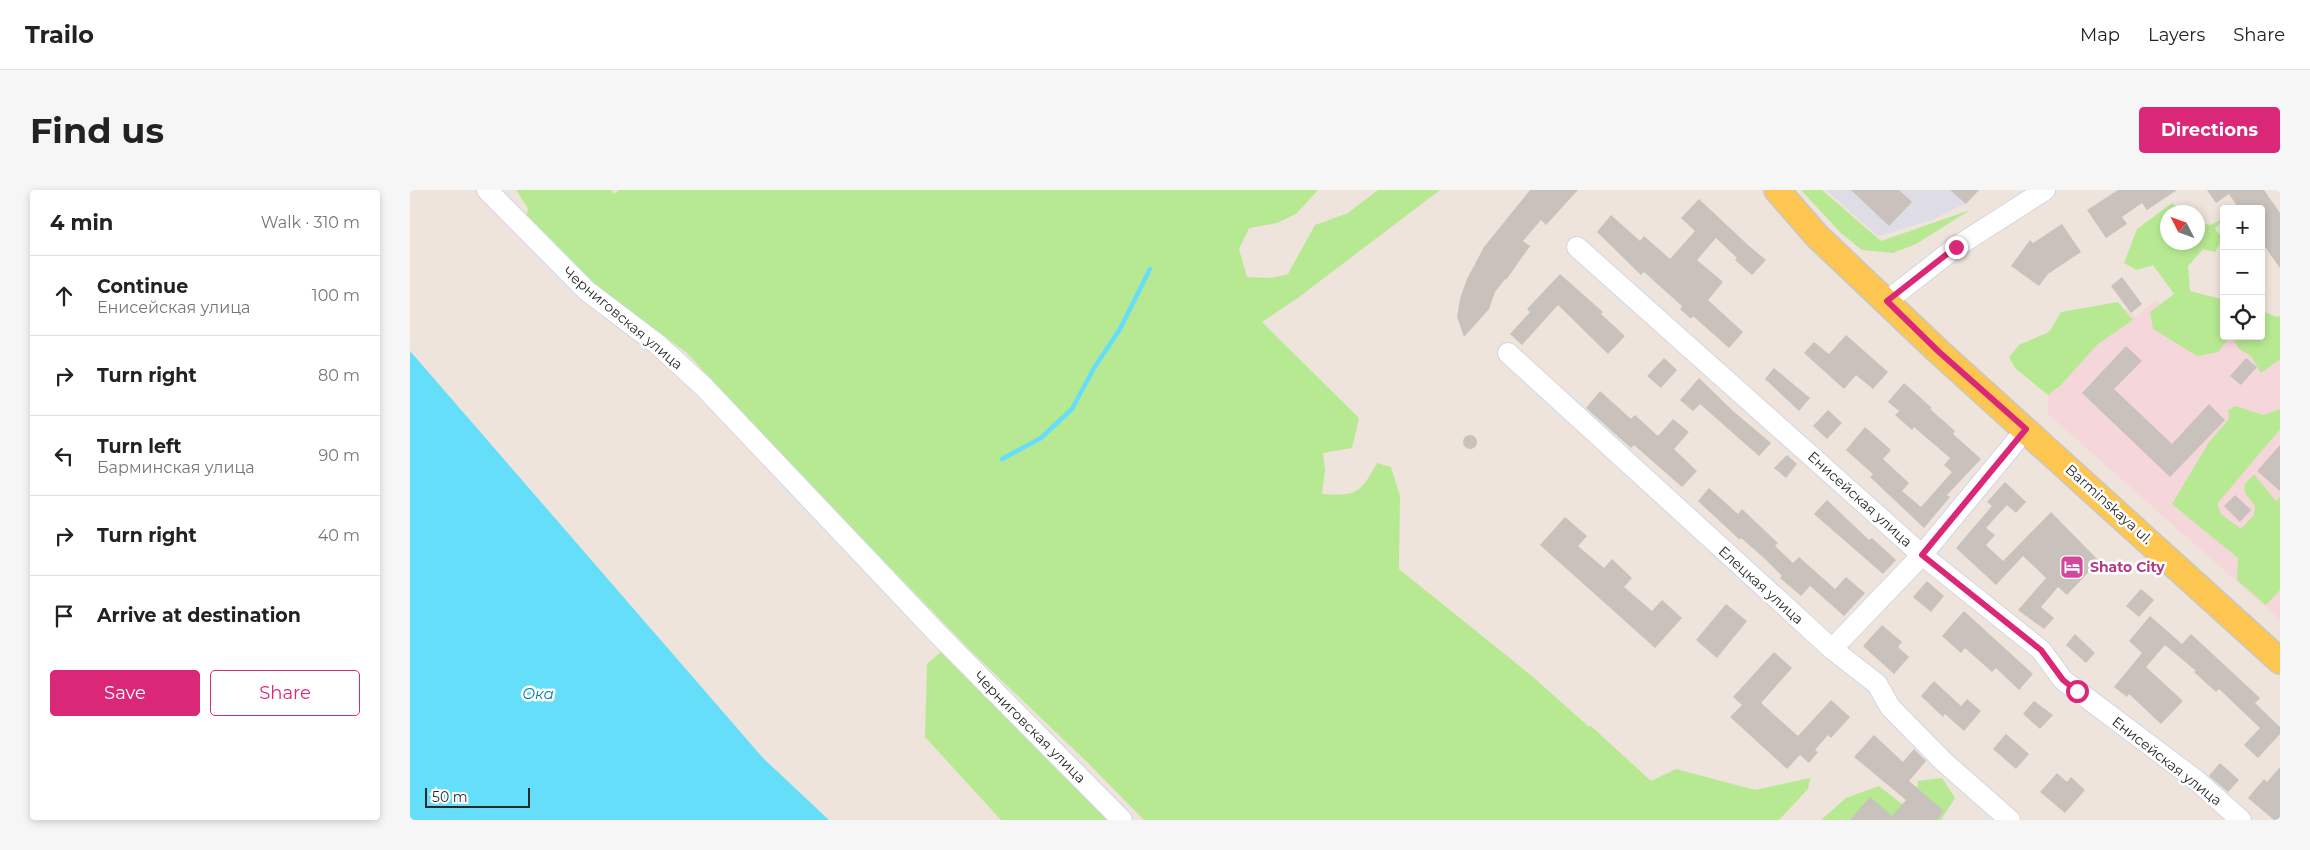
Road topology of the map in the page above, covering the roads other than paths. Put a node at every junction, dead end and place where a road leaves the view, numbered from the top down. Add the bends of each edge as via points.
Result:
1 (487, 190) edge
2 (1777, 190) edge
3 (2045, 190) edge
4 (1577, 247) dead end
5 (1887, 301) junction
6 (1508, 353) dead end
7 (2026, 429) junction
8 (1922, 555) junction
9 (1832, 649) junction
10 (2280, 661) edge
11 (1122, 820) edge
12 (2010, 820) edge
13 (2240, 820) edge

1 - 11 street, Черниговская улица via 587,291 657,344 739,423 938,634
2 - 5 main road, Barminskaya ul. via 1817,236
3 - 5 street via 1956,247
4 - 8 street, Енисейская улица
5 - 7 main road, Barminskaya ul.
6 - 9 street, Елецкая улица
7 - 8 street
7 - 10 main road, Barminskaya ul.
8 - 9 street
8 - 13 street, Енисейская улица via 2041,650 2063,680 2196,780
9 - 12 street, Елецкая улица via 1877,684 1890,707 1903,721

